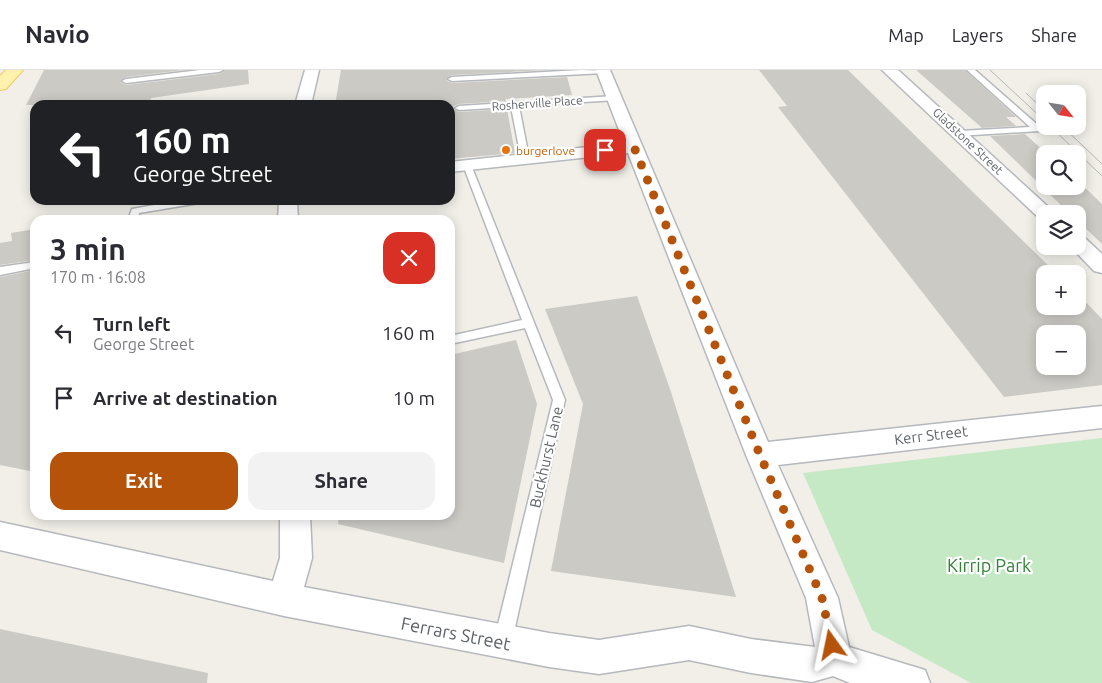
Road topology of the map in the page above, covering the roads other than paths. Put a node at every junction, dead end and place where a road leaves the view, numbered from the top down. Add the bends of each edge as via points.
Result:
1 (218, 70) edge
2 (312, 70) edge
3 (604, 70) edge
4 (888, 70) edge
5 (971, 70) edge
6 (452, 79) dead end
7 (126, 80) dead end
8 (614, 98) junction
9 (304, 100) edge
10 (515, 105) junction
11 (459, 108) dead end
12 (960, 134) junction
13 (634, 147) junction
14 (525, 158) junction
15 (458, 166) edge
16 (177, 205) edge
17 (1036, 205) edge
18 (134, 215) edge
19 (1086, 251) edge
20 (30, 266) edge
21 (1102, 266) edge
22 (0, 271) edge
23 (529, 323) junction
24 (455, 339) edge
25 (1102, 417) edge
26 (760, 455) junction
27 (295, 520) edge
28 (0, 536) edge
29 (284, 600) junction
30 (503, 642) junction
31 (830, 657) junction
32 (912, 683) edge

1 - 7 lane
2 - 9 street
3 - 6 lane
3 - 8 street
4 - 12 street, Gladstone Street
5 - 12 lane via 1037,129
8 - 10 lane, Rosherville Place
8 - 13 street
10 - 11 lane, Rosherville Place
10 - 14 lane
12 - 17 street, Gladstone Street
13 - 14 street
13 - 26 street
14 - 15 street
15 - 23 lane, Buckhurst Lane
16 - 18 lane
19 - 21 street
20 - 22 lane
23 - 24 lane
23 - 30 lane, Buckhurst Lane via 559,400
25 - 26 street, Kerr Street
26 - 31 street via 822,598 832,645
27 - 29 street via 296,558
28 - 29 street, Ferrars Street
29 - 30 street, Ferrars Street
30 - 31 street, Ferrars Street via 599,657 689,643 812,664 822,663
31 - 32 street via 856,668

